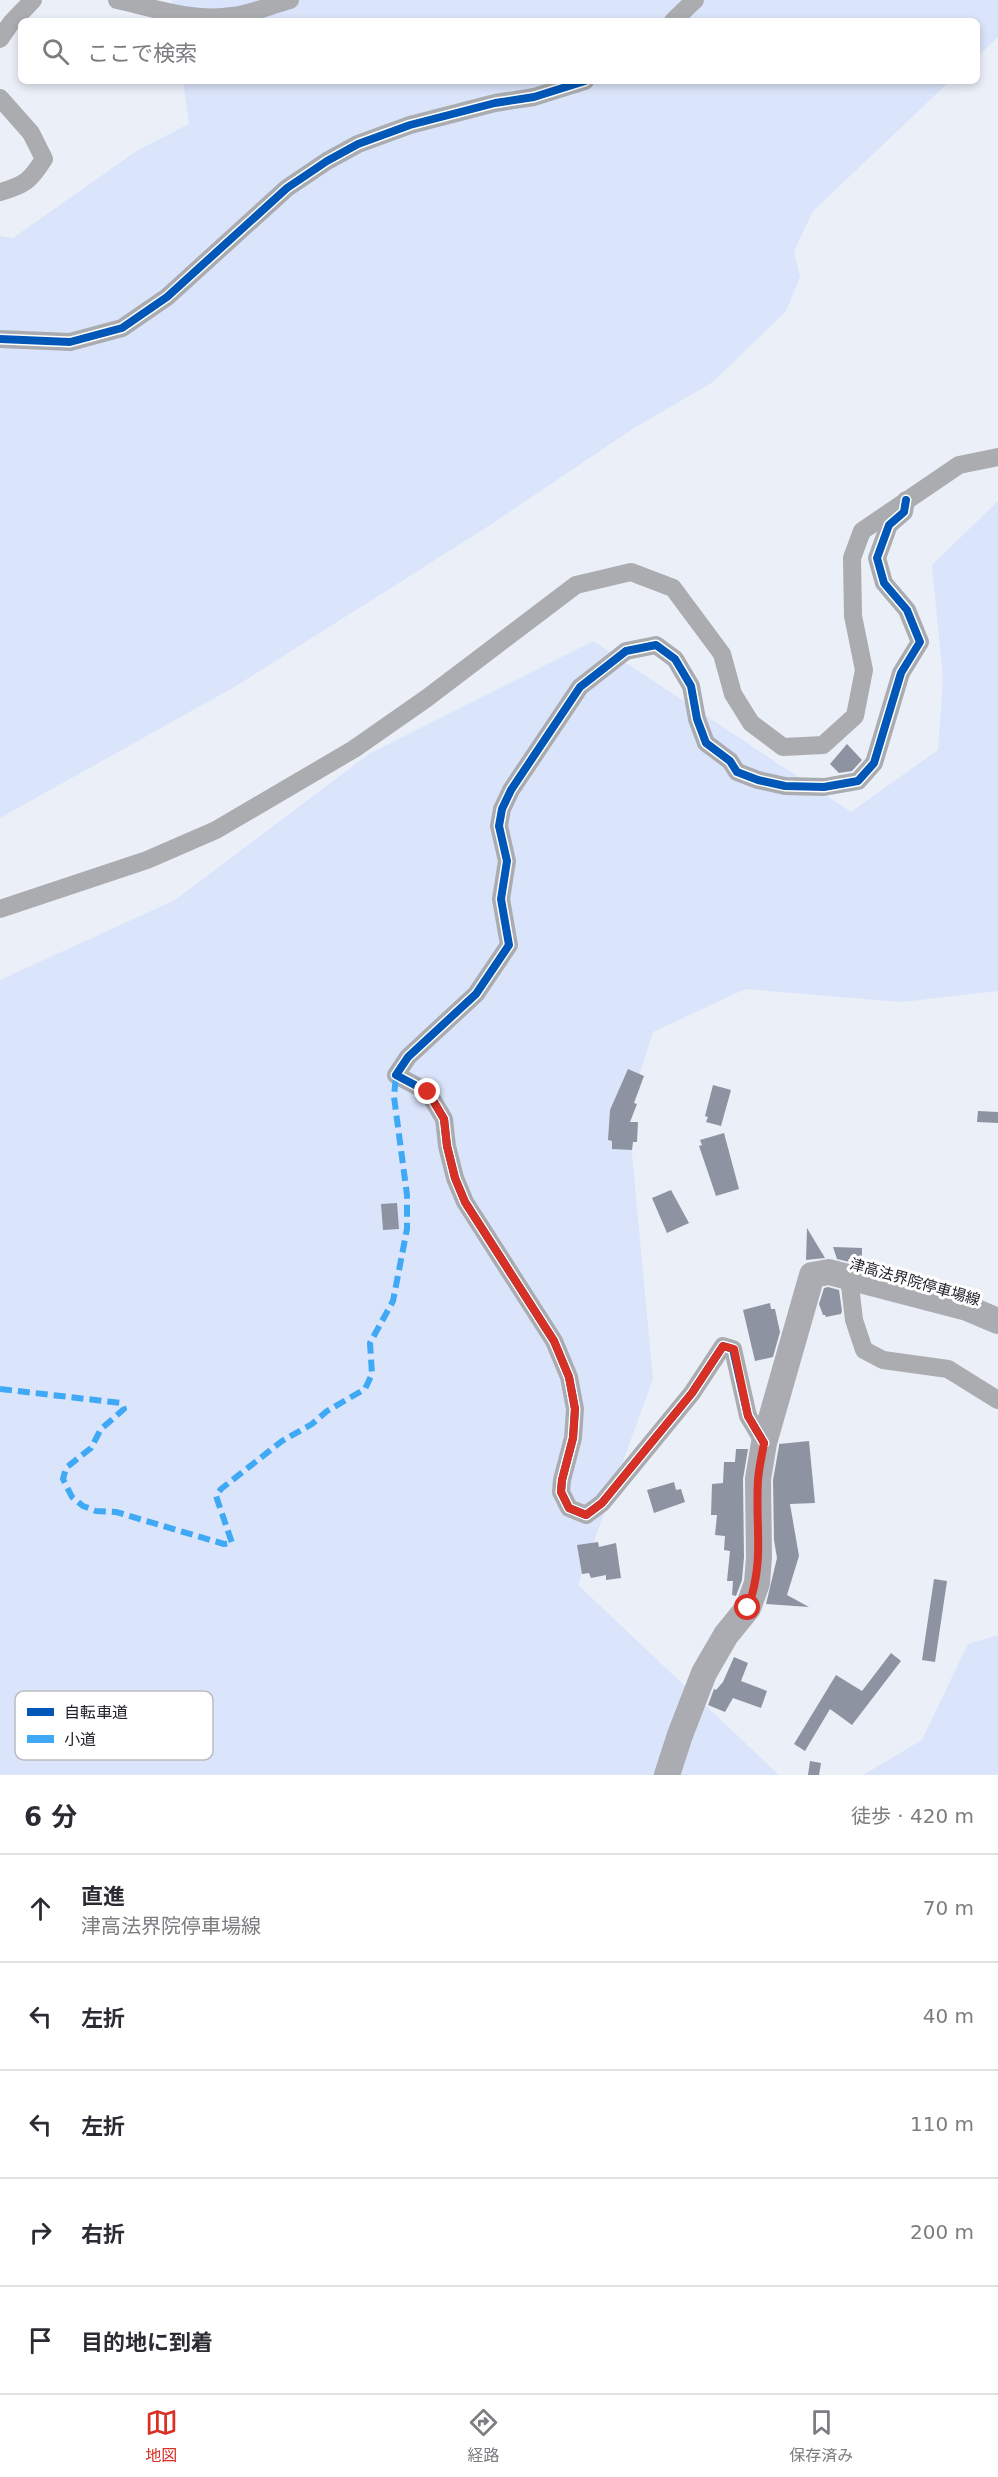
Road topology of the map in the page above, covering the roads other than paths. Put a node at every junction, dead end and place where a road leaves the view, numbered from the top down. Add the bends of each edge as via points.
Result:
1 (33, 0) edge
2 (117, 0) edge
3 (290, 0) edge
4 (694, 0) edge
5 (676, 18) edge
6 (0, 39) edge
7 (575, 84) edge
8 (0, 98) edge
9 (0, 192) edge
10 (0, 339) edge
11 (998, 457) edge
12 (906, 500) junction
13 (0, 909) edge
14 (849, 1277) junction
15 (998, 1321) edge
16 (998, 1400) edge
17 (764, 1443) junction
18 (668, 1775) edge

1 - 6 street
2 - 3 street via 217,18
4 - 5 street
7 - 10 street via 410,125 358,144 287,188 167,297 122,328 70,342
8 - 9 street via 32,133 44,159 24,185
11 - 12 street via 959,465
12 - 13 street via 862,531 852,558 853,616 864,670 855,716 824,745 783,747 751,723 733,694 722,654 673,588 631,572 576,585 354,749 216,830 147,860
12 - 17 street via 904,512 889,525 877,558 884,583 907,610 920,642 901,674 874,763 858,781 824,787 785,786 737,772 730,761 706,743 691,686 675,659 656,645 626,651 580,687 502,809 499,826 507,861 501,899 509,945 476,994 408,1057 396,1075 428,1092 444,1119 455,1178 465,1202 554,1341 569,1377 575,1409 573,1438 561,1492 569,1508 586,1515 602,1503 692,1393 723,1346 734,1349 748,1416
14 - 15 main road, 津高法界院停車場線 via 967,1308
14 - 16 street via 854,1320 864,1350 883,1360 948,1369
14 - 17 main road, 津高法界院停車場線 via 829,1272 812,1275
17 - 18 main road, 津高法界院停車場線 via 758,1479 757,1583 748,1608 726,1635 704,1673

